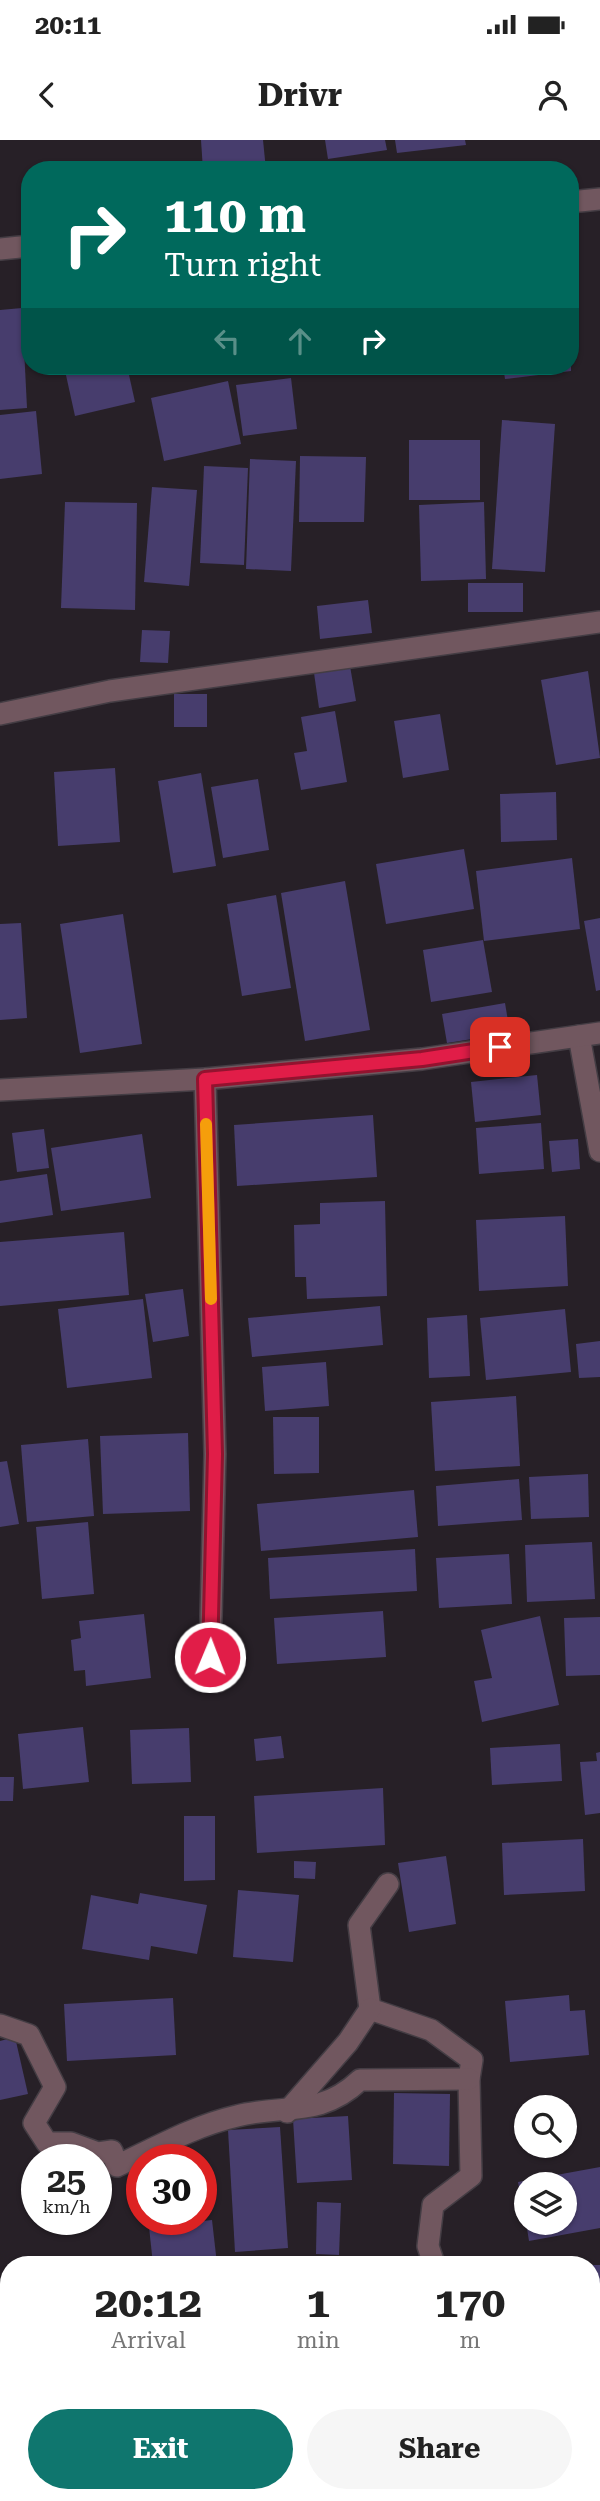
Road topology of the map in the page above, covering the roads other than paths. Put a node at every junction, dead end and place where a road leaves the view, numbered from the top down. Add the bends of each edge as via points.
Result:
1 (600, 199) edge
2 (579, 201) edge
3 (21, 247) edge
4 (0, 248) edge
5 (600, 622) edge
6 (0, 714) edge
7 (590, 1035) edge
8 (205, 1079) junction
9 (0, 1090) edge
10 (600, 1151) edge
11 (210, 1657) dead end
12 (388, 1884) dead end
13 (370, 2009) junction
14 (0, 2025) edge
15 (469, 2079) junction
16 (287, 2112) junction
17 (431, 2256) edge

1 - 2 street
3 - 4 street
5 - 6 street via 110,691
7 - 8 street via 422,1059
7 - 10 street
8 - 9 street
8 - 11 street via 215,1454
12 - 13 street via 359,1925
13 - 15 street via 431,2030 472,2060
13 - 16 street via 348,2042
14 - 16 street via 29,2035 55,2087 34,2123 47,2143 71,2143 98,2153 112,2151 117,2166 180,2134 240,2115
15 - 16 street via 360,2080 342,2097
15 - 17 street via 471,2176 433,2205 428,2246

